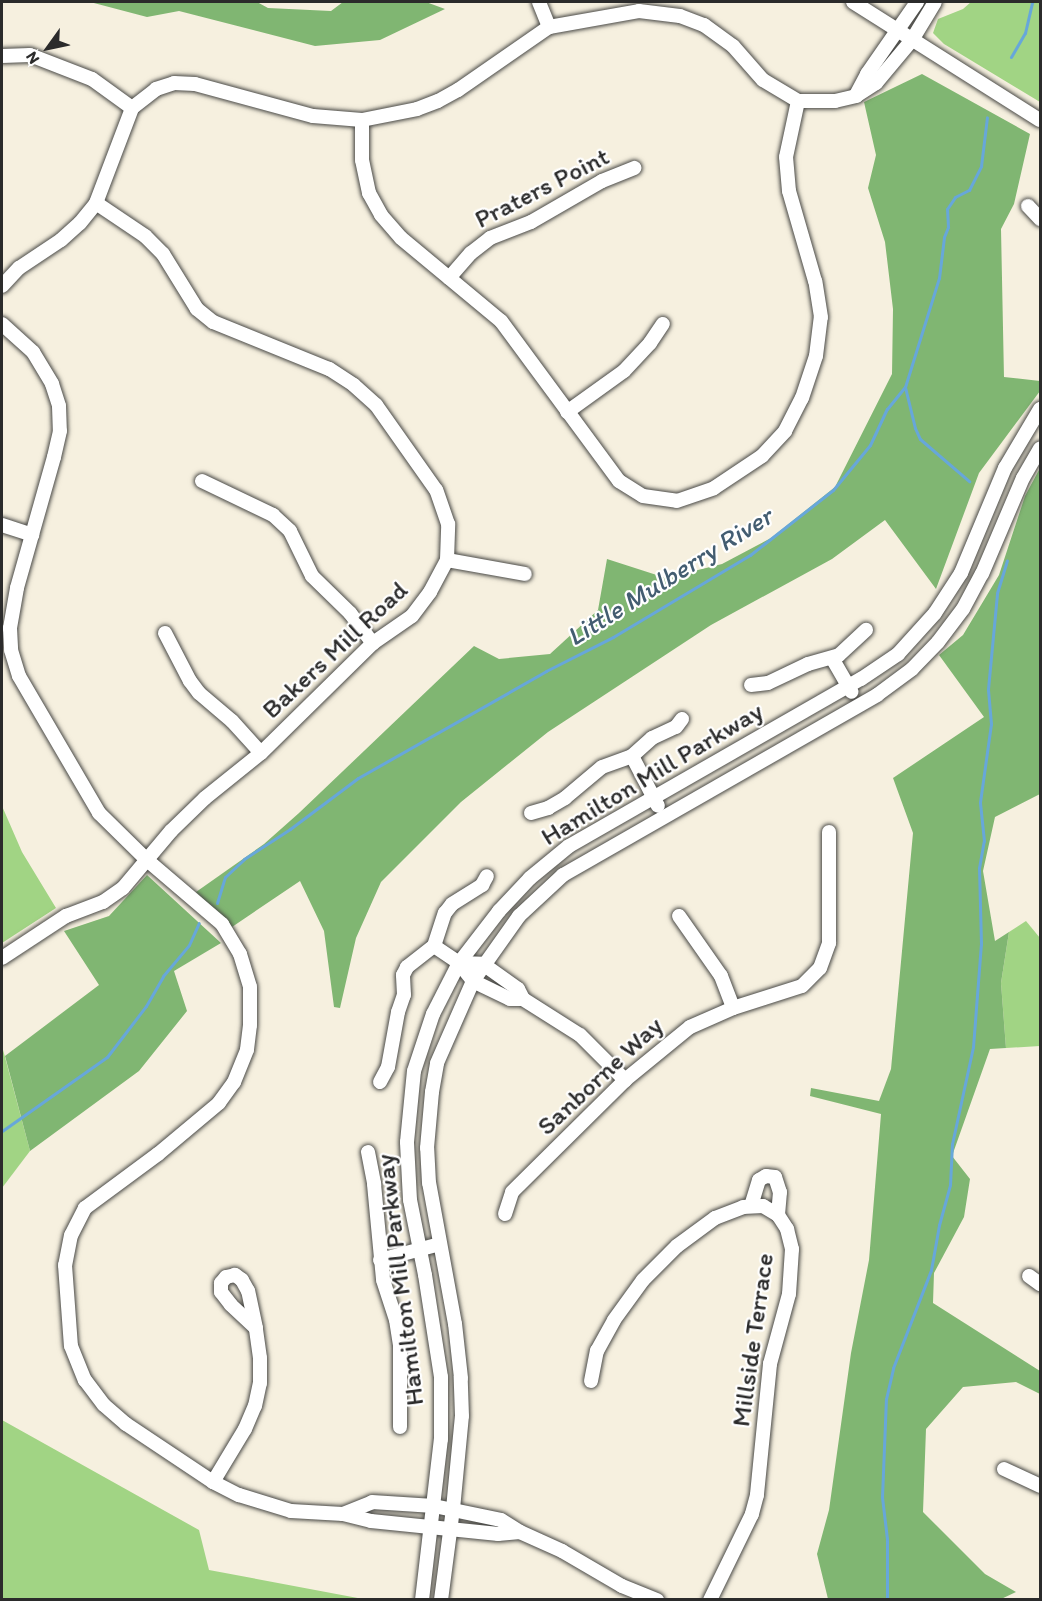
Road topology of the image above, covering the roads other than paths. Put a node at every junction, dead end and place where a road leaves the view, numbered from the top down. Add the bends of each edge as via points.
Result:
1 (539, 2) edge
2 (853, 2) edge
3 (917, 2) edge
4 (935, 2) edge
5 (549, 27) junction
6 (897, 30) junction
7 (912, 40) junction
8 (2, 56) edge
9 (856, 96) junction
10 (798, 101) junction
11 (132, 108) junction
12 (362, 120) junction
13 (1041, 120) edge
14 (634, 168) dead end
15 (96, 203) junction
16 (1028, 206) dead end
17 (1041, 219) edge
18 (449, 278) junction
19 (2, 286) edge
20 (2, 324) edge
21 (663, 324) dead end
22 (1041, 410) edge
23 (567, 412) junction
24 (1041, 448) edge
25 (202, 481) dead end
26 (2, 525) edge
27 (32, 535) junction
28 (447, 560) junction
29 (525, 574) dead end
30 (866, 630) dead end
31 (165, 633) dead end
32 (373, 643) junction
33 (832, 658) junction
34 (751, 685) dead end
35 (849, 686) junction
36 (859, 704) junction
37 (682, 719) dead end
38 (261, 753) junction
39 (632, 756) junction
40 (653, 798) junction
41 (531, 813) dead end
42 (663, 815) junction
43 (830, 832) dead end
44 (147, 860) junction
45 (487, 876) dead end
46 (679, 916) dead end
47 (434, 946) junction
48 (2, 958) edge
49 (459, 963) junction
50 (483, 964) junction
51 (473, 981) junction
52 (524, 999) junction
53 (733, 1008) junction
54 (625, 1080) junction
55 (380, 1082) dead end
56 (368, 1152) dead end
57 (751, 1206) junction
58 (505, 1214) dead end
59 (778, 1215) junction
60 (441, 1244) junction
61 (420, 1249) junction
62 (380, 1260) junction
63 (1029, 1276) dead end
64 (1041, 1284) edge
65 (256, 1328) dead end
66 (591, 1381) dead end
67 (400, 1427) dead end
68 (1004, 1469) dead end
69 (213, 1482) junction
70 (1041, 1486) edge
71 (434, 1506) junction
72 (453, 1509) junction
73 (343, 1514) junction
74 (432, 1526) junction
75 (451, 1530) junction
76 (520, 1532) junction
77 (422, 1599) edge
78 (441, 1599) edge
79 (657, 1599) edge
80 (710, 1599) edge

1 - 5 street
2 - 6 street
3 - 6 street
4 - 7 street
5 - 10 street via 639,10 680,16 704,25 733,46 763,80
5 - 12 street via 438,101
6 - 7 street
6 - 9 street
7 - 9 street via 876,83
7 - 13 street
8 - 11 street via 30,55 92,79
9 - 10 street via 835,101
10 - 23 street via 786,157 789,191 815,281 821,317 816,356 802,398 785,430 762,456 714,488 677,501 643,496 619,481
11 - 12 street via 156,89 174,83 195,84 313,116
11 - 15 street
12 - 18 street via 362,160 369,193 381,215 400,238
14 - 18 street, Praters Point via 602,181 556,210 490,238
15 - 19 street via 61,240 19,268
15 - 28 street, Bakers Mill Road via 145,236 163,254 198,309 213,322 329,369 376,405 436,490 448,524
16 - 17 street
18 - 23 street via 501,321
20 - 27 street via 33,352 52,384 59,406 60,430
21 - 23 street via 624,371
22 - 35 street, Hamilton Mill Parkway via 1005,468 960,573 935,614 898,654
24 - 36 street, Hamilton Mill Parkway via 1023,478 963,609 912,669
25 - 32 street via 273,515 291,531 312,576 350,613
26 - 27 street
27 - 44 street via 10,628 11,650 19,676 86,795
28 - 29 street
28 - 32 street, Bakers Mill Road via 412,616
30 - 33 street via 854,644
31 - 38 street via 199,693
32 - 38 street, Bakers Mill Road
33 - 34 street via 808,664 768,683
33 - 35 street
35 - 36 street
35 - 40 street, Hamilton Mill Parkway
36 - 42 street, Hamilton Mill Parkway
37 - 39 street
38 - 44 street, Bakers Mill Road via 205,798
39 - 40 street
39 - 41 street via 602,767 565,798
40 - 42 street
40 - 49 street, Hamilton Mill Parkway via 569,846 530,878
42 - 50 street, Hamilton Mill Parkway via 563,875 519,916
43 - 53 street, Sanborne Way via 829,943 820,968 802,986
44 - 48 street, Bakers Mill Road via 123,888 103,902 66,916
44 - 69 street via 222,924 240,954 250,987 247,1050 234,1082 219,1103 85,1208 71,1235 65,1265 71,1346 85,1380 104,1405
45 - 47 street via 482,885 445,913
46 - 53 street via 721,976
47 - 49 street
47 - 55 street via 407,967 388,1067
49 - 50 street
49 - 51 street
49 - 61 street, Hamilton Mill Parkway via 433,1014 414,1071 407,1142 410,1200
50 - 51 street, Hamilton Mill Parkway
50 - 52 street via 518,989
51 - 52 street via 510,999
51 - 60 street, Hamilton Mill Parkway via 437,1064 432,1092 428,1160
52 - 54 street via 580,1035
53 - 54 street, Sanborne Way via 690,1027
54 - 58 street, Sanborne Way via 512,1192
56 - 62 street
57 - 59 street via 763,1206
57 - 59 street via 759,1180 766,1176 775,1178 780,1192
57 - 66 street via 715,1218 677,1246 643,1280 597,1351
59 - 80 street, Millside Terrace via 792,1249 789,1294 770,1364 757,1495 752,1514
60 - 61 street
60 - 72 street, Hamilton Mill Parkway via 461,1378 462,1416
61 - 62 street
61 - 71 street, Hamilton Mill Parkway via 441,1377 441,1440
62 - 67 street via 400,1346
63 - 64 street
65 - 69 street via 260,1374 255,1406
68 - 70 street
69 - 73 street via 238,1495 291,1511
71 - 72 street
71 - 73 street via 372,1502
71 - 74 street, Hamilton Mill Parkway
72 - 75 street, Hamilton Mill Parkway
72 - 76 street via 501,1520
73 - 74 street via 371,1521
74 - 75 street
74 - 77 street, Hamilton Mill Parkway
75 - 76 street
75 - 78 street, Hamilton Mill Parkway
76 - 79 street via 622,1586

